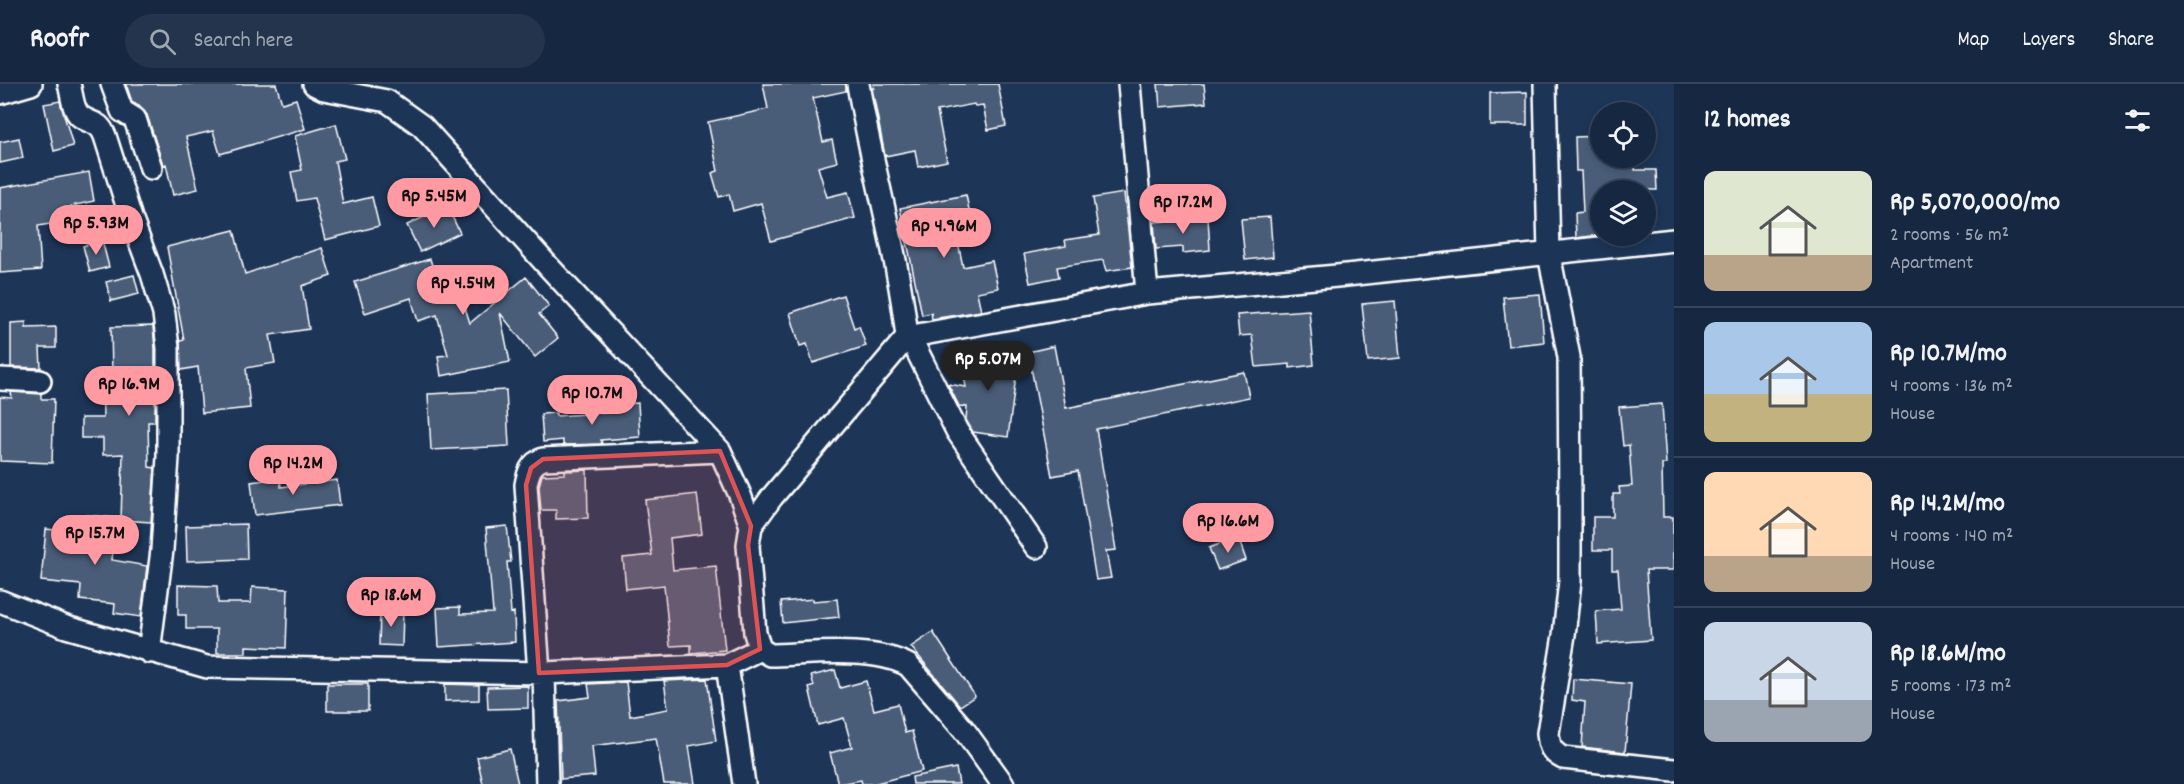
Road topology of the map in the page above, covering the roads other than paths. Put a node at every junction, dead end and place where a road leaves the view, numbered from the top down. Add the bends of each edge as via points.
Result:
1 (31, 84) edge
2 (69, 84) edge
3 (112, 84) edge
4 (314, 84) edge
5 (858, 84) edge
6 (1129, 84) edge
7 (1545, 84) edge
8 (0, 93) edge
9 (151, 168) dead end
10 (1674, 240) edge
11 (1549, 254) junction
12 (1147, 292) junction
13 (908, 337) junction
14 (0, 379) edge
15 (40, 381) dead end
16 (720, 451) junction
17 (751, 526) junction
18 (1036, 547) dead end
19 (0, 601) edge
20 (760, 649) junction
21 (149, 652) junction
22 (727, 665) junction
23 (541, 673) junction
24 (1674, 770) edge
25 (547, 784) edge
26 (744, 784) edge
27 (1003, 784) edge

1 - 8 street
2 - 21 street via 76,110 81,117 98,124 105,136 164,314 168,348 168,457 162,550
3 - 9 street via 122,111 135,119
4 - 16 street via 387,101 422,126
5 - 13 street
6 - 12 street
7 - 11 street
10 - 11 street
11 - 12 street
11 - 24 street via 1569,357 1570,504 1570,581 1549,744 1563,758
12 - 13 street
13 - 17 street via 772,496
13 - 18 street via 957,431
14 - 15 street
16 - 17 street
16 - 23 street via 543,459 531,468 526,485
17 - 20 street via 748,545 755,633
19 - 21 street via 66,627
20 - 22 street
20 - 27 street via 770,655 849,654 899,660 908,665 964,730
21 - 23 street via 207,667
22 - 23 street
22 - 26 street
23 - 25 street

